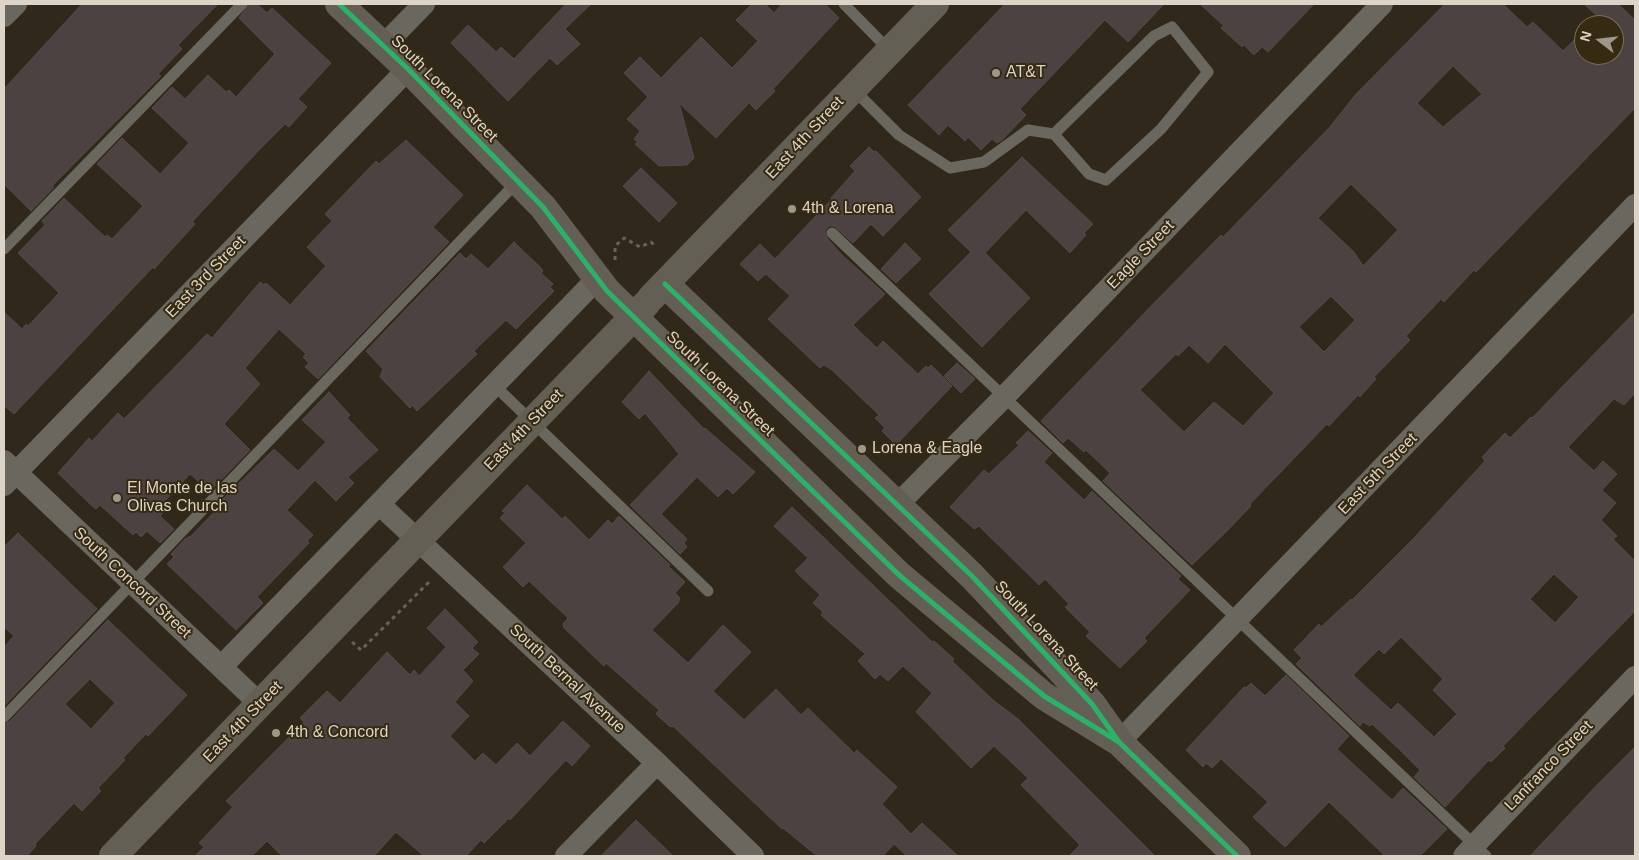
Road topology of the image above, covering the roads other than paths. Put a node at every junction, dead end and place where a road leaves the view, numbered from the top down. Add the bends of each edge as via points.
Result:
1 (16, 4) edge
2 (242, 4) edge
3 (339, 4) edge
4 (424, 4) edge
5 (844, 4) edge
6 (935, 4) edge
7 (1382, 4) edge
8 (4, 16) edge
9 (383, 46) junction
10 (889, 50) junction
11 (408, 69) junction
12 (852, 88) junction
13 (1054, 134) junction
14 (518, 181) junction
15 (1635, 205) edge
16 (832, 233) dead end
17 (4, 249) edge
18 (606, 269) junction
19 (665, 284) junction
20 (494, 384) junction
21 (1004, 397) junction
22 (8, 473) edge
23 (379, 504) junction
24 (898, 504) junction
25 (132, 583) junction
26 (708, 591) dead end
27 (1238, 620) junction
28 (221, 667) junction
29 (1635, 677) edge
30 (260, 704) junction
31 (4, 717) edge
32 (1119, 742) junction
33 (657, 763) junction
34 (1475, 852) edge
35 (114, 856) edge
36 (566, 856) edge
37 (753, 856) edge
38 (1237, 856) edge

1 - 8 street
2 - 17 lane
3 - 9 main road, South Lorena Street
4 - 9 street
5 - 10 lane
6 - 10 main road, East 4th Street
7 - 21 street, Eagle Street
9 - 11 main road, South Lorena Street
10 - 12 main road, East 4th Street
11 - 14 main road, South Lorena Street
11 - 22 street, East 3rd Street
12 - 13 lane via 899,135 950,168 984,162 1028,130
12 - 19 main road, East 4th Street
13 - 13 lane via 1089,174 1106,180 1161,129 1208,72 1172,27 1154,36
14 - 18 main road, South Lorena Street
14 - 25 lane
15 - 27 street, East 5th Street
16 - 21 lane
18 - 20 street
18 - 32 main road, South Lorena Street via 614,298 899,575 1044,696
19 - 24 main road, South Lorena Street
19 - 30 main road, East 4th Street, bridge
20 - 23 street
20 - 26 lane
21 - 24 street, Eagle Street
21 - 27 lane
22 - 25 street, South Concord Street
23 - 28 street
23 - 33 street, South Bernal Avenue
24 - 32 main road, South Lorena Street via 972,576 1092,704
25 - 28 street, South Concord Street
25 - 31 lane
27 - 32 street, East 5th Street
27 - 34 lane
28 - 30 street, South Concord Street
29 - 34 street, Lanfranco Street
30 - 35 main road, East 4th Street
32 - 38 main road, South Lorena Street
33 - 36 street
33 - 37 street, South Bernal Avenue

